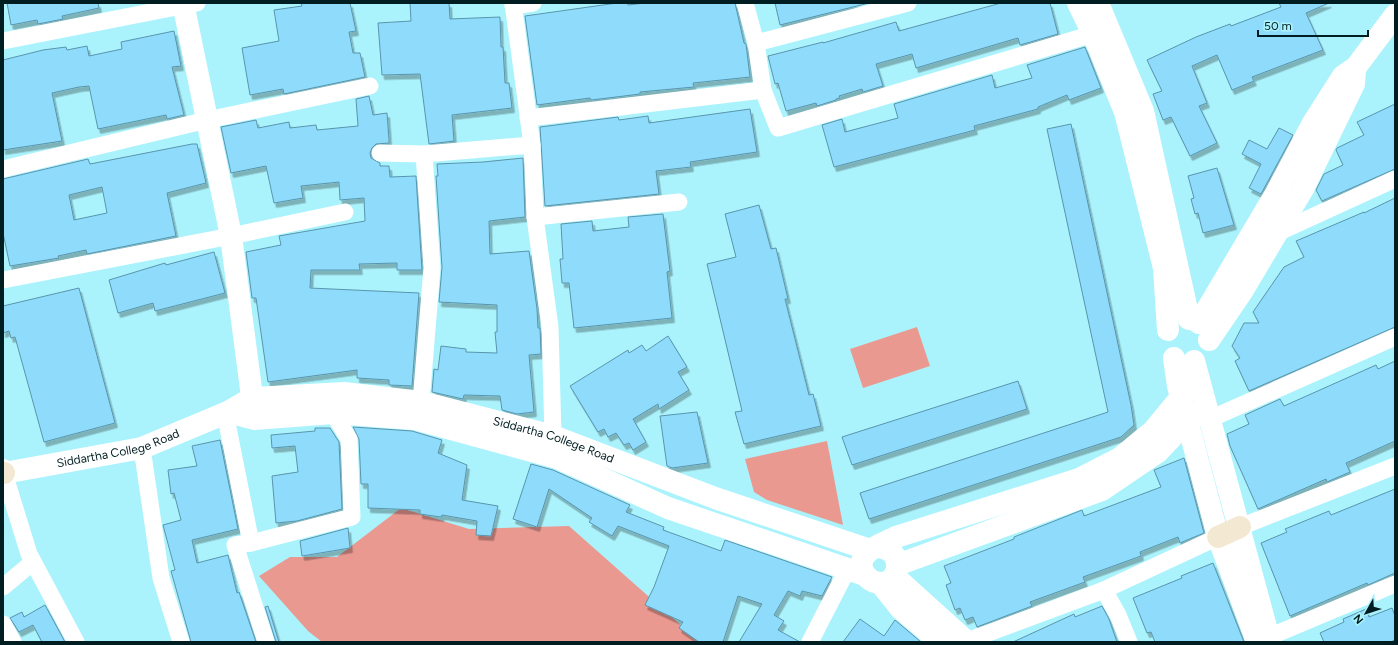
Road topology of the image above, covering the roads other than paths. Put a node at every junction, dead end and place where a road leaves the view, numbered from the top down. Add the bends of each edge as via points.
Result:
1 (533, 3) edge
2 (745, 3) edge
3 (908, 3) edge
4 (1078, 3) edge
5 (1098, 3) edge
6 (188, 4) edge
7 (513, 4) edge
8 (1395, 15) edge
9 (1093, 34) junction
10 (3, 41) edge
11 (756, 43) junction
12 (1356, 66) junction
13 (370, 86) dead end
14 (763, 90) junction
15 (528, 118) junction
16 (207, 120) junction
17 (532, 145) junction
18 (380, 153) dead end
19 (424, 154) junction
20 (3, 169) edge
21 (1395, 178) edge
22 (679, 202) dead end
23 (345, 212) dead end
24 (535, 217) junction
25 (1277, 233) junction
26 (231, 236) junction
27 (3, 280) edge
28 (1199, 327) junction
29 (1168, 330) junction
30 (1395, 337) edge
31 (1184, 359) junction
32 (1200, 383) junction
33 (1181, 397) junction
34 (421, 402) junction
35 (253, 408) junction
36 (226, 413) junction
37 (333, 413) junction
38 (1208, 414) junction
39 (1187, 421) junction
40 (553, 436) junction
41 (142, 448) junction
42 (1395, 466) edge
43 (3, 472) edge
44 (1240, 527) junction
45 (1218, 537) junction
46 (251, 543) junction
47 (874, 548) junction
48 (33, 562) junction
49 (877, 574) junction
50 (1395, 584) edge
51 (3, 587) edge
52 (1104, 590) junction
53 (3, 624) edge
54 (1266, 640) edge
55 (936, 641) edge
56 (13, 642) edge
57 (76, 642) edge
58 (181, 642) edge
59 (266, 642) edge
60 (810, 642) edge
61 (967, 642) edge
62 (1129, 642) edge

1 - 7 street
2 - 11 street
3 - 11 street
4 - 9 street
5 - 28 street via 1143,111
6 - 10 street
6 - 16 street
7 - 15 street
8 - 12 street
9 - 14 street via 778,128
9 - 29 street via 1125,112 1164,268
11 - 14 street
12 - 25 street via 1354,84 1303,189
12 - 28 street via 1343,76 1313,123
13 - 16 street
14 - 15 street
15 - 17 street
16 - 20 street
16 - 26 street
17 - 19 street
17 - 24 street
18 - 19 street
19 - 34 street via 432,268
21 - 25 street
22 - 24 street
23 - 26 street
24 - 40 street via 550,327
25 - 28 street via 1243,290
26 - 27 street
26 - 35 street
28 - 29 street via 1177,321
28 - 31 street via 1205,353
29 - 31 street via 1166,345
30 - 38 street
31 - 32 street
31 - 33 street
32 - 33 street
32 - 38 street
33 - 39 street
33 - 47 street via 1153,430 1120,458 1079,479 896,537
34 - 35 street, Siddartha College Road via 344,393
34 - 40 street, Siddartha College Road
35 - 36 street, Siddartha College Road
35 - 37 street, Siddartha College Road
36 - 41 street, Siddartha College Road
36 - 46 street
37 - 46 street via 348,439 352,518
37 - 49 street, Siddartha College Road via 414,419 557,458 668,508
38 - 39 street
38 - 44 street
39 - 45 street
39 - 49 street via 1158,452 1102,490
40 - 47 street, Siddartha College Road via 715,498
41 - 43 street, Siddartha College Road
41 - 58 street via 161,578
42 - 44 street
43 - 48 street
44 - 45 main road
44 - 54 street
45 - 52 street
45 - 54 street
46 - 59 street via 235,545
47 - 49 street via 863,558 862,570
47 - 49 street, Siddartha College Road via 892,552 895,556
48 - 51 street
48 - 57 street
49 - 55 street via 900,608
49 - 60 street
49 - 61 street
50 - 54 street
52 - 61 street
52 - 62 street
53 - 56 street

